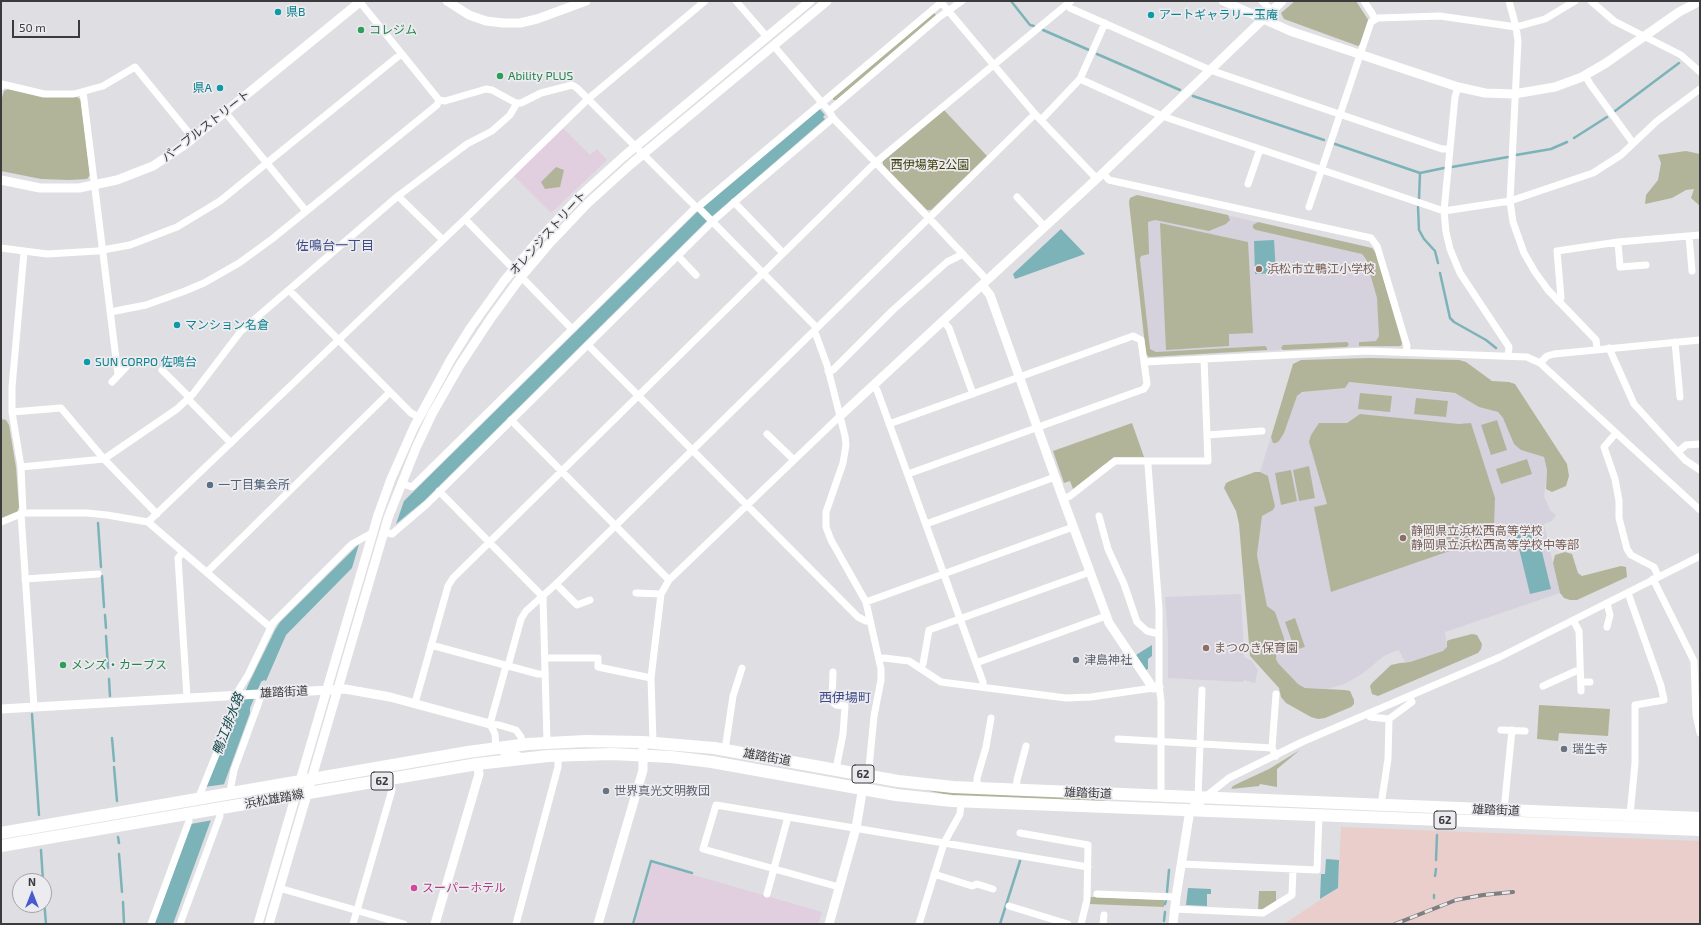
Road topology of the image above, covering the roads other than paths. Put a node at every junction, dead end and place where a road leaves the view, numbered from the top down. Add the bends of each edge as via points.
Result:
1 (447, 1) edge
2 (586, 1) edge
3 (706, 1) edge
4 (736, 1) edge
5 (810, 1) edge
6 (827, 1) edge
7 (962, 1) edge
8 (1223, 1) edge
9 (1262, 1) edge
10 (1282, 1) edge
11 (1364, 1) edge
12 (1509, 1) edge
13 (1575, 1) edge
14 (1591, 1) edge
15 (1700, 1) edge
16 (360, 2) edge
17 (941, 2) edge
18 (1069, 2) edge
19 (1272, 11) junction
20 (949, 12) junction
21 (1264, 19) junction
22 (1374, 19) junction
23 (1105, 23) junction
24 (1516, 26) junction
25 (766, 37) junction
26 (1643, 37) junction
27 (773, 45) junction
28 (401, 54) junction
29 (1360, 54) junction
30 (992, 64) junction
31 (1210, 70) junction
32 (1700, 72) edge
33 (1585, 75) junction
34 (1080, 79) junction
35 (1458, 87) junction
36 (1, 88) edge
37 (1700, 89) edge
38 (83, 92) junction
39 (1515, 94) junction
40 (588, 98) junction
41 (439, 100) junction
42 (517, 103) junction
43 (822, 103) junction
44 (829, 111) junction
45 (225, 112) junction
46 (1035, 114) junction
47 (1340, 114) junction
48 (1162, 116) junction
49 (833, 118) junction
50 (1041, 120) junction
51 (194, 138) junction
52 (1633, 144) junction
53 (635, 146) junction
54 (1260, 149) junction
55 (1450, 149) junction
56 (643, 154) junction
57 (875, 163) junction
58 (266, 164) junction
59 (1321, 170) junction
60 (1099, 175) junction
61 (1, 180) edge
62 (1248, 184) dead end
63 (95, 186) junction
64 (398, 196) junction
65 (1017, 197) dead end
66 (1510, 201) junction
67 (734, 202) junction
68 (1309, 207) dead end
69 (698, 208) junction
70 (306, 211) junction
71 (1444, 211) junction
72 (929, 218) junction
73 (464, 219) junction
74 (711, 222) junction
75 (1045, 226) junction
76 (1700, 235) edge
77 (1689, 236) junction
78 (442, 239) junction
79 (1618, 242) junction
80 (1, 248) edge
81 (103, 250) junction
82 (24, 252) junction
83 (783, 253) junction
84 (963, 254) junction
85 (678, 256) junction
86 (1646, 265) dead end
87 (514, 269) junction
88 (1692, 271) dead end
89 (762, 273) junction
90 (696, 275) dead end
91 (521, 277) junction
92 (984, 283) junction
93 (289, 290) junction
94 (1558, 301) junction
95 (110, 312) junction
96 (943, 321) junction
97 (572, 329) junction
98 (815, 330) junction
99 (338, 340) junction
100 (1700, 340) edge
101 (1675, 342) junction
102 (588, 345) junction
103 (1609, 348) junction
104 (1597, 350) junction
105 (1406, 352) junction
106 (1508, 356) junction
107 (1204, 359) junction
108 (1144, 362) junction
109 (1540, 363) junction
110 (126, 367) dead end
111 (162, 370) dead end
112 (828, 371) junction
113 (118, 375) junction
114 (1020, 377) junction
115 (112, 382) dead end
116 (874, 386) junction
117 (390, 392) junction
118 (973, 394) junction
119 (638, 396) junction
120 (1680, 397) dead end
121 (188, 398) junction
122 (12, 412) junction
123 (840, 416) junction
124 (419, 417) junction
125 (511, 420) junction
126 (889, 424) junction
127 (1037, 428) junction
128 (1262, 431) dead end
129 (1616, 433) junction
130 (767, 434) dead end
131 (1207, 435) junction
132 (231, 443) junction
133 (1700, 444) edge
134 (692, 450) junction
135 (1678, 452) junction
136 (104, 459) junction
137 (794, 460) junction
138 (1148, 465) dead end
139 (21, 467) junction
140 (1700, 470) edge
141 (561, 471) junction
142 (908, 474) junction
143 (1055, 477) junction
144 (401, 483) junction
145 (439, 492) junction
146 (1063, 499) junction
147 (747, 506) junction
148 (1700, 510) edge
149 (22, 514) junction
150 (157, 514) junction
151 (1099, 516) dead end
152 (1, 522) edge
153 (148, 522) junction
154 (926, 524) junction
155 (616, 526) junction
156 (1073, 527) junction
157 (384, 532) junction
158 (372, 533) junction
159 (489, 542) junction
160 (183, 552) junction
161 (1700, 556) edge
162 (207, 572) junction
163 (1090, 572) junction
164 (98, 574) dead end
165 (944, 574) junction
166 (1656, 577) junction
167 (25, 579) junction
168 (669, 580) junction
169 (556, 584) junction
170 (636, 593) dead end
171 (1628, 593) junction
172 (661, 594) junction
173 (543, 597) junction
174 (590, 600) dead end
175 (866, 602) junction
176 (1607, 603) junction
177 (1106, 616) junction
178 (960, 618) junction
179 (870, 620) junction
180 (1573, 620) junction
181 (270, 627) junction
182 (1607, 627) dead end
183 (1159, 634) junction
184 (431, 645) junction
185 (545, 658) junction
186 (879, 659) junction
187 (1697, 659) edge
188 (976, 663) junction
189 (507, 666) junction
190 (742, 668) dead end
191 (920, 668) junction
192 (1580, 671) junction
193 (833, 672) dead end
194 (546, 674) junction
195 (651, 678) junction
196 (1581, 682) junction
197 (1590, 682) dead end
198 (1543, 686) dead end
199 (983, 687) junction
200 (1156, 688) junction
201 (326, 689) junction
202 (337, 689) junction
203 (1202, 690) dead end
204 (1581, 691) dead end
205 (258, 693) junction
206 (239, 694) junction
207 (1276, 694) dead end
208 (1409, 696) junction
209 (187, 697) junction
210 (415, 703) junction
211 (1698, 705) edge
212 (34, 707) junction
213 (1, 709) edge
214 (1369, 714) junction
215 (991, 718) dead end
216 (1389, 719) junction
217 (490, 724) junction
218 (1501, 730) dead end
219 (1512, 730) junction
220 (1525, 731) dead end
221 (1700, 733) edge
222 (1118, 739) dead end
223 (648, 742) junction
224 (1162, 742) junction
225 (547, 743) junction
226 (1201, 744) junction
227 (522, 745) junction
228 (1026, 746) dead end
229 (496, 748) junction
230 (1272, 748) junction
231 (725, 750) junction
232 (643, 755) junction
233 (553, 756) junction
234 (1276, 756) junction
235 (477, 764) junction
236 (836, 769) junction
237 (865, 775) junction
238 (390, 780) junction
239 (305, 781) junction
240 (977, 788) junction
241 (862, 789) junction
242 (1016, 790) junction
243 (227, 794) junction
244 (301, 795) junction
245 (1161, 796) junction
246 (1201, 798) junction
247 (199, 799) junction
248 (961, 802) junction
249 (1381, 805) junction
250 (218, 809) junction
251 (1190, 810) junction
252 (1504, 810) junction
253 (191, 814) junction
254 (1319, 815) junction
255 (1630, 815) junction
256 (788, 817) junction
257 (1700, 818) edge
258 (856, 828) junction
259 (1700, 830) edge
260 (1, 833) edge
261 (1020, 833) dead end
262 (944, 843) junction
263 (1, 846) edge
264 (1181, 864) junction
265 (1088, 867) junction
266 (774, 869) junction
267 (1293, 869) junction
268 (934, 874) junction
269 (1108, 886) dead end
270 (839, 887) junction
271 (279, 888) junction
272 (994, 889) dead end
273 (767, 894) dead end
274 (1097, 894) dead end
275 (1108, 894) junction
276 (1176, 897) junction
277 (1009, 906) dead end
278 (1174, 909) junction
279 (357, 910) junction
280 (1104, 915) dead end
281 (152, 924) edge
282 (180, 924) edge
283 (258, 924) edge
284 (269, 924) edge
285 (353, 924) edge
286 (404, 924) edge
287 (435, 924) edge
288 (516, 924) edge
289 (598, 924) edge
290 (829, 924) edge
291 (919, 924) edge
292 (1068, 924) edge
293 (1081, 924) edge
294 (1103, 924) edge
295 (1173, 924) edge

1 - 2 street via 478,18 512,23 537,19
3 - 40 street
4 - 25 street
5 - 25 street, オレンジストリート
6 - 27 street, オレンジストリート
7 - 20 street
8 - 21 street
9 - 19 street
10 - 19 street
11 - 22 street
12 - 24 street
13 - 24 street via 1545,19
14 - 26 street via 1614,21
15 - 26 street
16 - 28 street
16 - 45 street, パープルストリート
17 - 20 street
17 - 43 street
18 - 23 street via 1070,8
18 - 30 street
19 - 21 street
20 - 30 street
20 - 44 street via 938,18
21 - 29 street via 1290,31
21 - 31 street
22 - 24 street via 1440,16
22 - 29 street via 1369,25
23 - 31 street
23 - 34 street
24 - 39 street via 1518,41
25 - 53 street, オレンジストリート
26 - 32 street via 1681,56
26 - 33 street
27 - 43 street
27 - 56 street, オレンジストリート
28 - 41 street
28 - 58 street
29 - 35 street
29 - 47 street
30 - 46 street
30 - 57 street
31 - 47 street
31 - 48 street
33 - 39 street via 1555,87
33 - 52 street
34 - 48 street
34 - 50 street
35 - 39 street via 1485,93
35 - 55 street
36 - 38 street via 2,84 59,95
37 - 52 street via 1660,118
38 - 51 street via 103,86 135,67
38 - 63 street
39 - 66 street
40 - 42 street via 575,86 569,85 546,91 524,103
40 - 53 street
40 - 73 street
41 - 42 street via 445,101 486,89
41 - 70 street via 437,105
42 - 64 street via 510,115 492,131 467,144
43 - 44 street
43 - 69 street
44 - 49 street
45 - 51 street, パープルストリート
45 - 58 street
46 - 50 street
46 - 72 street
47 - 55 street via 1442,149
47 - 59 street
48 - 54 street
48 - 60 street
49 - 57 street
49 - 67 street
50 - 60 street
51 - 63 street, パープルストリート via 145,170
52 - 66 street via 1612,162 1593,173
53 - 56 street
53 - 87 street, オレンジストリート via 567,209
54 - 59 street
54 - 62 street
55 - 71 street
56 - 69 street
56 - 91 street, オレンジストリート via 575,216
57 - 72 street
57 - 83 street
58 - 70 street
58 - 81 street via 220,201 192,219 146,240
59 - 68 street
59 - 71 street
60 - 75 street
60 - 105 street via 1109,180 1371,238 1377,246 1407,346
61 - 63 street, パープルストリート via 50,188
63 - 81 street
64 - 78 street
64 - 93 street
65 - 75 street
66 - 71 street
66 - 94 street via 1524,253 1535,272
67 - 74 street
67 - 83 street
69 - 74 street
69 - 97 street
70 - 95 street via 256,252 204,283 166,299
71 - 106 street via 1448,240 1456,265 1468,288 1509,347
72 - 84 street
72 - 98 street
73 - 78 street
73 - 87 street
74 - 85 street
74 - 89 street
75 - 92 street
76 - 77 street
77 - 79 street
77 - 88 street
78 - 99 street
79 - 86 street via 1620,268
79 - 94 street via 1557,251 1561,298
80 - 82 street
81 - 82 street via 64,254
81 - 95 street
82 - 122 street
83 - 89 street
84 - 92 street
84 - 112 street via 947,262 893,310 833,370
85 - 90 street
85 - 102 street
87 - 91 street
87 - 124 street, オレンジストリート via 464,338
89 - 98 street
89 - 119 street
91 - 97 street
91 - 144 street, オレンジストリート via 480,333 450,381
92 - 96 street
92 - 114 street
93 - 99 street
93 - 121 street via 236,336
94 - 104 street via 1596,340
95 - 113 street
96 - 116 street
96 - 118 street via 949,328
97 - 144 street via 412,487
98 - 112 street
98 - 134 street
99 - 117 street
99 - 132 street
100 - 101 street
101 - 103 street
101 - 120 street
102 - 119 street
102 - 125 street
103 - 104 street
103 - 135 street via 1634,404
104 - 109 street via 1550,354
105 - 106 street
105 - 107 street via 1352,351
106 - 109 street via 1527,356
107 - 108 street
107 - 131 street
108 - 114 street via 1141,340 1133,336
108 - 127 street via 1148,384 1144,389
109 - 129 street
110 - 113 street
111 - 121 street
112 - 123 street
113 - 115 street
114 - 118 street
114 - 127 street
116 - 123 street
116 - 126 street
117 - 124 street via 411,413
117 - 162 street
118 - 126 street
119 - 134 street
119 - 141 street
121 - 132 street
121 - 136 street
122 - 136 street via 61,408
122 - 139 street
123 - 137 street
123 - 175 street via 845,436 845,454 827,505 825,519 831,540
124 - 158 street, オレンジストリート via 391,479
125 - 141 street
125 - 145 street
126 - 142 street
127 - 142 street
127 - 143 street
128 - 131 street
129 - 148 street
129 - 166 street via 1604,447 1615,480 1619,518 1627,549 1631,556 1654,567
130 - 137 street
131 - 146 street via 1208,461 1115,461
132 - 150 street
133 - 135 street via 1686,445
134 - 147 street
134 - 155 street
135 - 140 street via 1690,465
136 - 139 street
136 - 150 street
137 - 147 street
138 - 183 street
139 - 149 street
141 - 155 street
141 - 159 street
142 - 154 street
143 - 146 street
143 - 154 street
144 - 157 street, オレンジストリート
145 - 157 street via 392,534
145 - 159 street
146 - 156 street
147 - 168 street
147 - 179 street via 858,617
149 - 152 street
149 - 153 street via 97,514
149 - 167 street
150 - 153 street
151 - 183 street via 1108,550 1124,584 1137,622 1147,631
153 - 160 street
154 - 165 street
155 - 168 street
155 - 169 street
156 - 163 street
156 - 165 street
157 - 202 street, オレンジストリート
158 - 181 street via 352,544
158 - 201 street, オレンジストリート
159 - 173 street
159 - 184 street via 450,581
160 - 162 street
160 - 209 street via 178,558
161 - 166 street
162 - 181 street
163 - 177 street
163 - 178 street
164 - 167 street
165 - 175 street
165 - 178 street
166 - 171 street
166 - 187 street
167 - 212 street
168 - 172 street
169 - 173 street
169 - 174 street via 577,605
170 - 172 street
171 - 176 street
171 - 255 street via 1664,700 1635,705 1635,763
172 - 195 street
173 - 185 street
173 - 189 street via 523,615
175 - 179 street
176 - 180 street
176 - 182 street via 1610,615
177 - 188 street
177 - 200 street via 1113,631
178 - 188 street
178 - 191 street via 929,630
179 - 186 street
180 - 192 street via 1579,631
180 - 208 street via 1500,657
181 - 206 street
183 - 200 street
184 - 189 street
184 - 210 street
185 - 194 street
185 - 195 street via 598,658 598,667
186 - 191 street via 909,661
186 - 237 street via 880,686 869,768
187 - 211 street
188 - 199 street
189 - 194 street
189 - 217 street
190 - 231 street via 733,696
191 - 199 street via 941,682
192 - 196 street
192 - 198 street
193 - 236 street via 832,702 844,706 843,734
194 - 225 street
195 - 223 street
196 - 197 street
196 - 204 street
199 - 200 street via 1078,698
200 - 224 street via 1161,701
201 - 202 street, 雄踏街道
201 - 205 street, 雄踏街道
201 - 239 street, オレンジストリート
202 - 210 street, 雄踏街道 via 365,691
202 - 239 street, オレンジストリート
203 - 226 street
205 - 206 street, 雄踏街道
205 - 243 street via 260,699
206 - 209 street, 雄踏街道
206 - 247 street
207 - 230 street
208 - 214 street
208 - 216 street via 1412,702
209 - 212 street, 雄踏街道
210 - 217 street, 雄踏街道
211 - 221 street via 1696,715
212 - 213 street, 雄踏街道
214 - 216 street via 1370,717
214 - 234 street via 1302,742
215 - 240 street
216 - 249 street via 1388,759
217 - 227 street, 雄踏街道 via 516,730 521,737
217 - 229 street via 495,734
218 - 219 street
219 - 220 street
219 - 252 street
222 - 224 street
223 - 225 main road, 雄踏街道 / 62
223 - 231 main road, 雄踏街道 / 62
223 - 232 street
224 - 226 street
224 - 245 street
225 - 227 main road, 雄踏街道 / 62
226 - 230 street
226 - 246 street
227 - 229 main road, 浜松雄踏線 / 62
228 - 242 street
229 - 233 street via 511,754
229 - 239 main road, 浜松雄踏線 / 62
230 - 234 street
231 - 236 main road, 雄踏街道 / 62
232 - 233 main road, 雄踏街道 / 62
232 - 241 main road, 雄踏街道 / 62 via 712,762
232 - 289 street via 643,770
233 - 235 main road, 浜松雄踏線 / 62
233 - 288 street via 558,767
234 - 246 street via 1229,778
235 - 238 main road, 浜松雄踏線 / 62
235 - 287 street via 478,774
236 - 237 main road, 雄踏街道 / 62
237 - 240 main road, 雄踏街道 / 62 via 916,784
237 - 241 street
238 - 244 main road, 浜松雄踏線 / 62
238 - 279 street via 392,790
239 - 243 main road, 浜松雄踏線 / 62
239 - 244 street
240 - 242 main road, 雄踏街道 / 62
241 - 248 main road, 雄踏街道 / 62
241 - 258 street
242 - 245 main road, 雄踏街道 / 62
243 - 247 main road, 浜松雄踏線 / 62
244 - 250 main road, 浜松雄踏線 / 62
244 - 271 street
244 - 283 street
245 - 246 main road, 雄踏街道 / 62
246 - 249 main road, 雄踏街道 / 62
246 - 251 street
247 - 260 main road, 浜松雄踏線 / 62
248 - 251 main road, 雄踏街道 / 62
248 - 262 street via 960,814
249 - 252 main road, 雄踏街道 / 62
250 - 253 main road, 浜松雄踏線 / 62
250 - 282 street via 220,816
251 - 254 main road, 雄踏街道 / 62
251 - 264 street
252 - 255 main road, 雄踏街道 / 62
253 - 263 main road, 浜松雄踏線 / 62
253 - 281 street
254 - 259 main road, 雄踏街道 / 62
254 - 267 street via 1317,870
255 - 257 main road, 雄踏街道 / 62
256 - 258 street
256 - 266 street
256 - 266 street via 716,805 703,849
258 - 262 street
258 - 270 street
261 - 265 street via 1088,845
262 - 265 street
262 - 268 street
264 - 267 street
264 - 276 street
265 - 293 street via 1087,905
266 - 270 street
266 - 273 street
267 - 278 street via 1292,895 1264,913
268 - 272 street via 972,886 978,884
268 - 291 street
269 - 275 street
270 - 290 street
271 - 279 street
271 - 284 street
274 - 275 street
275 - 276 street
276 - 278 street
277 - 292 street
278 - 295 street
279 - 285 street
279 - 286 street
280 - 294 street

